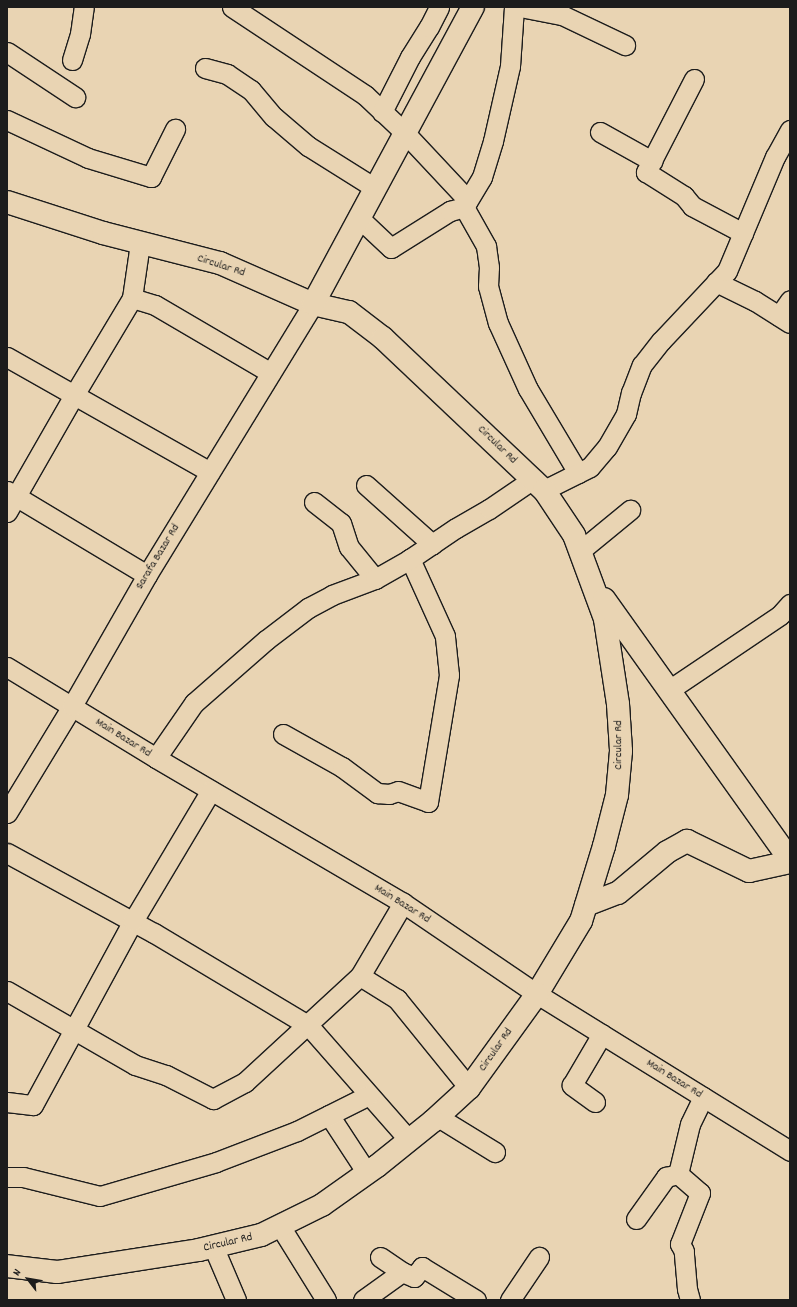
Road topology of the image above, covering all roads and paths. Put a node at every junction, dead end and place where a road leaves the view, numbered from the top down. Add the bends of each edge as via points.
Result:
1 (84, 7) edge
2 (232, 7) edge
3 (439, 7) edge
4 (473, 7) edge
5 (514, 7) edge
6 (520, 7) edge
7 (625, 45) dead end
8 (7, 52) edge
9 (72, 60) dead end
10 (204, 68) dead end
11 (694, 80) dead end
12 (75, 97) dead end
13 (382, 112) junction
14 (7, 120) edge
15 (175, 129) dead end
16 (790, 130) edge
17 (600, 132) dead end
18 (405, 133) junction
19 (652, 161) junction
20 (375, 188) junction
21 (7, 202) edge
22 (466, 205) junction
23 (359, 218) junction
24 (744, 233) junction
25 (140, 243) junction
26 (716, 282) junction
27 (132, 298) junction
28 (790, 300) edge
29 (313, 304) junction
30 (784, 319) edge
31 (7, 357) edge
32 (271, 373) junction
33 (74, 395) junction
34 (210, 472) junction
35 (578, 473) junction
36 (366, 485) dead end
37 (538, 485) junction
38 (10, 500) edge
39 (314, 502) dead end
40 (630, 510) dead end
41 (432, 544) junction
42 (580, 551) junction
43 (410, 559) junction
44 (147, 575) junction
45 (375, 579) junction
46 (593, 582) junction
47 (787, 615) edge
48 (7, 667) edge
49 (669, 690) junction
50 (72, 706) junction
51 (284, 734) dead end
52 (156, 758) junction
53 (211, 790) junction
54 (7, 813) edge
55 (7, 853) edge
56 (790, 861) edge
57 (403, 903) junction
58 (586, 905) junction
59 (133, 921) junction
60 (360, 976) junction
61 (7, 991) edge
62 (537, 994) junction
63 (308, 1025) junction
64 (74, 1030) junction
65 (602, 1034) junction
66 (469, 1088) junction
67 (369, 1095) junction
68 (703, 1097) junction
69 (7, 1102) edge
70 (595, 1102) dead end
71 (329, 1115) junction
72 (438, 1117) junction
73 (409, 1140) junction
74 (787, 1143) edge
75 (495, 1152) dead end
76 (367, 1174) junction
77 (678, 1174) junction
78 (7, 1177) edge
79 (636, 1219) dead end
80 (280, 1226) junction
81 (214, 1246) junction
82 (380, 1257) dead end
83 (539, 1257) dead end
84 (7, 1266) edge
85 (402, 1272) junction
86 (236, 1300) edge
87 (326, 1300) edge
88 (363, 1300) edge
89 (476, 1300) edge
90 (510, 1300) edge
91 (690, 1300) edge

1 - 9 street via 80,34
2 - 13 street via 365,95
3 - 13 street
4 - 18 street
5 - 22 street via 510,66 493,141 482,177
6 - 7 street via 562,15
8 - 12 street
10 - 20 street via 227,74 251,90 274,117 308,146
11 - 19 street
13 - 18 street
14 - 15 street via 88,158 151,177
16 - 24 street via 775,157
17 - 19 street
18 - 20 street
18 - 22 street via 463,195
19 - 24 street via 646,172 684,196 692,206
20 - 23 street
21 - 25 street, Circular Rd
22 - 23 street via 450,211 391,248
22 - 35 street via 486,246 488,286 498,323 528,389
23 - 29 street
24 - 26 street via 727,271
25 - 27 street
25 - 29 street, Circular Rd via 220,263
26 - 30 street via 756,301
26 - 35 street via 642,365 626,414 607,447 590,467
27 - 32 street via 155,305
27 - 33 street
28 - 30 street
29 - 32 street, Sarafa Bazar Rd
29 - 37 street, Circular Rd via 349,312 383,338
31 - 33 street
32 - 34 street, Sarafa Bazar Rd
33 - 34 street
33 - 38 street
34 - 44 street, Sarafa Bazar Rd
35 - 37 street
36 - 41 street
37 - 41 street via 456,528
37 - 42 street, Circular Rd via 574,535
38 - 44 street
39 - 45 street via 341,523 349,547
40 - 42 street
41 - 43 street
42 - 46 street, Circular Rd
43 - 45 street
43 - 51 street via 445,636 450,675 428,802 398,791 389,794 376,793 342,767
44 - 50 street, Sarafa Bazar Rd
45 - 52 street via 332,595 308,608 266,640 194,703
46 - 49 street
46 - 58 street, Circular Rd via 605,619 611,651 621,751 617,795
47 - 49 street
48 - 50 street, Main Bazar Rd
49 - 56 street
50 - 52 street, Main Bazar Rd
50 - 54 street, Sarafa Bazar Rd
52 - 53 street, Main Bazar Rd
53 - 57 street, Main Bazar Rd
53 - 59 street
55 - 59 street
56 - 58 street via 749,871 687,841 667,852 618,893
57 - 60 street
57 - 62 street, Main Bazar Rd
58 - 62 street, Circular Rd via 580,921
59 - 63 street
59 - 64 street
60 - 63 street
60 - 66 street via 397,999
61 - 64 street
62 - 65 street, Main Bazar Rd
62 - 66 street, Circular Rd
63 - 64 street via 245,1082 213,1099 166,1075 135,1065
63 - 67 street
64 - 69 street via 33,1105
65 - 68 street, Main Bazar Rd
65 - 70 street via 572,1085
66 - 72 street, Circular Rd
67 - 71 street
67 - 73 street
68 - 74 street, Main Bazar Rd
68 - 77 street via 690,1124
71 - 76 street
71 - 78 street via 297,1131 216,1162 100,1196 23,1177
72 - 73 street, Circular Rd
72 - 75 street
73 - 76 street, Circular Rd
76 - 80 street, Circular Rd via 322,1205
77 - 79 street via 666,1177
77 - 91 street via 700,1194 680,1244 684,1251
80 - 81 street, Circular Rd via 261,1235
80 - 87 street
81 - 84 street, Circular Rd via 57,1272
81 - 86 street
82 - 85 street
83 - 90 street
85 - 88 street
85 - 89 street via 414,1277 422,1267

